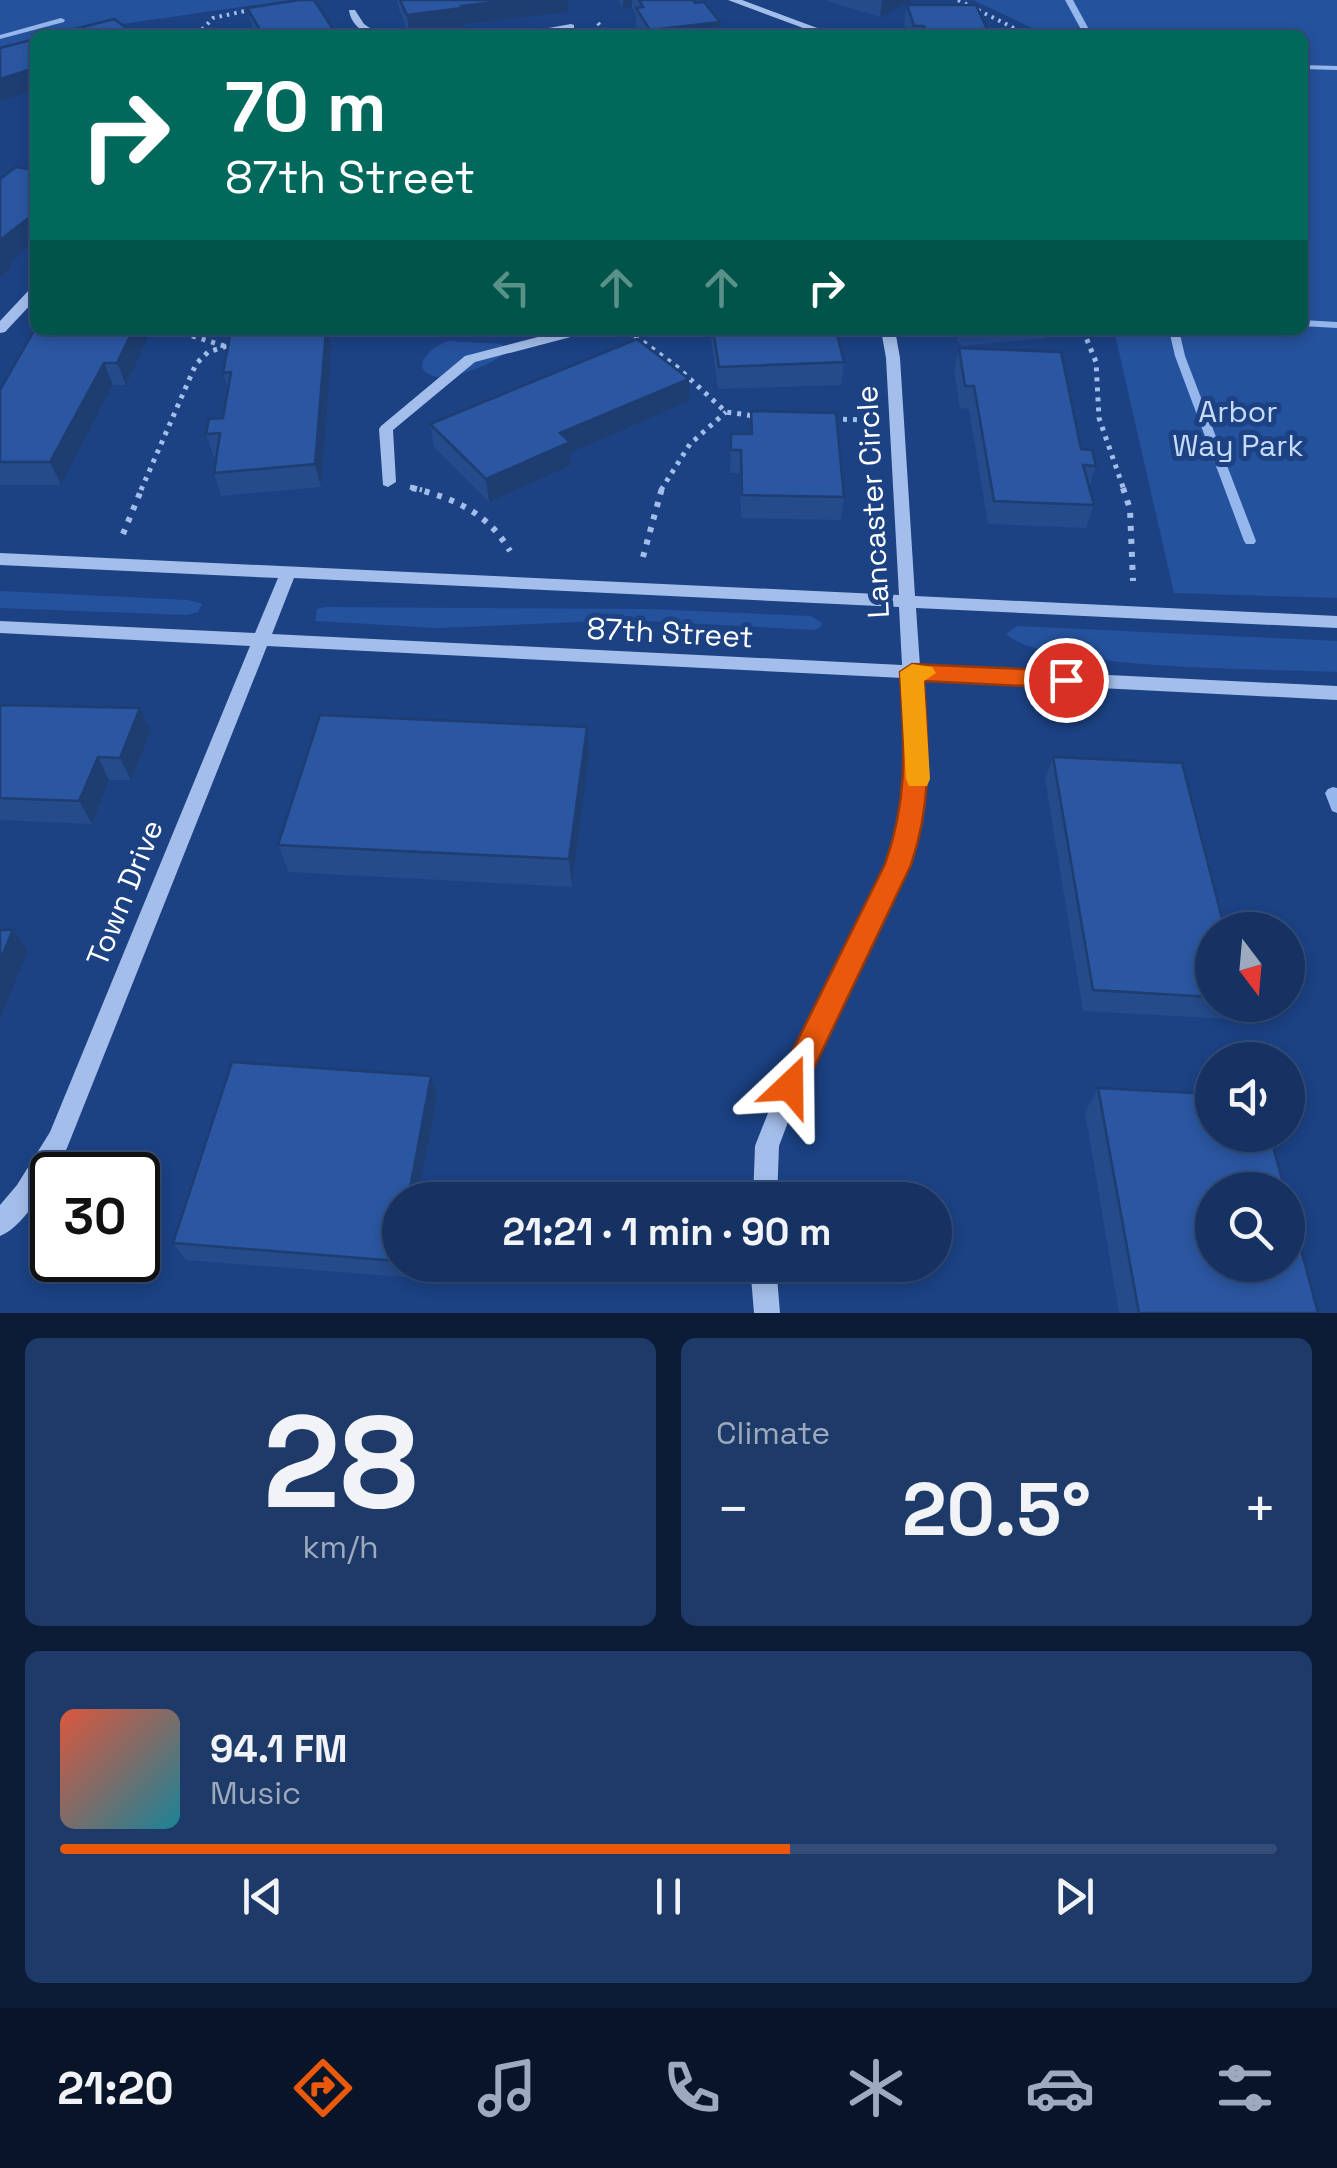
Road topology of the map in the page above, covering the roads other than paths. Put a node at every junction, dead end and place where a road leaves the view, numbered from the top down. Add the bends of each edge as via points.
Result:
1 (734, 0) edge
2 (352, 12) dead end
3 (571, 27) edge
4 (368, 30) edge
5 (550, 30) edge
6 (814, 30) edge
7 (30, 297) edge
8 (0, 329) edge
9 (562, 335) edge
10 (889, 335) edge
11 (388, 482) road end
12 (0, 559) edge
13 (288, 573) junction
14 (906, 601) junction
15 (1337, 622) edge
16 (0, 627) edge
17 (261, 640) junction
18 (912, 672) junction
19 (1337, 693) edge
20 (766, 1182) edge
21 (0, 1224) edge
22 (764, 1282) edge
23 (767, 1313) edge

1 - 6 street
2 - 4 street
3 - 5 street
7 - 8 street
9 - 11 street via 470,359 386,430
10 - 14 street, Lancaster Circle
12 - 13 street, 87th Street
13 - 14 street, 87th Street
13 - 17 street, Town Drive
14 - 15 street, 87th Street
14 - 18 street, Lancaster Circle
16 - 17 street, 87th Street
17 - 18 street, 87th Street
17 - 21 street, Town Drive via 60,1140
18 - 19 street, 87th Street
18 - 20 street, Lancaster Circle via 918,780 910,828 794,1075 767,1146
22 - 23 street

